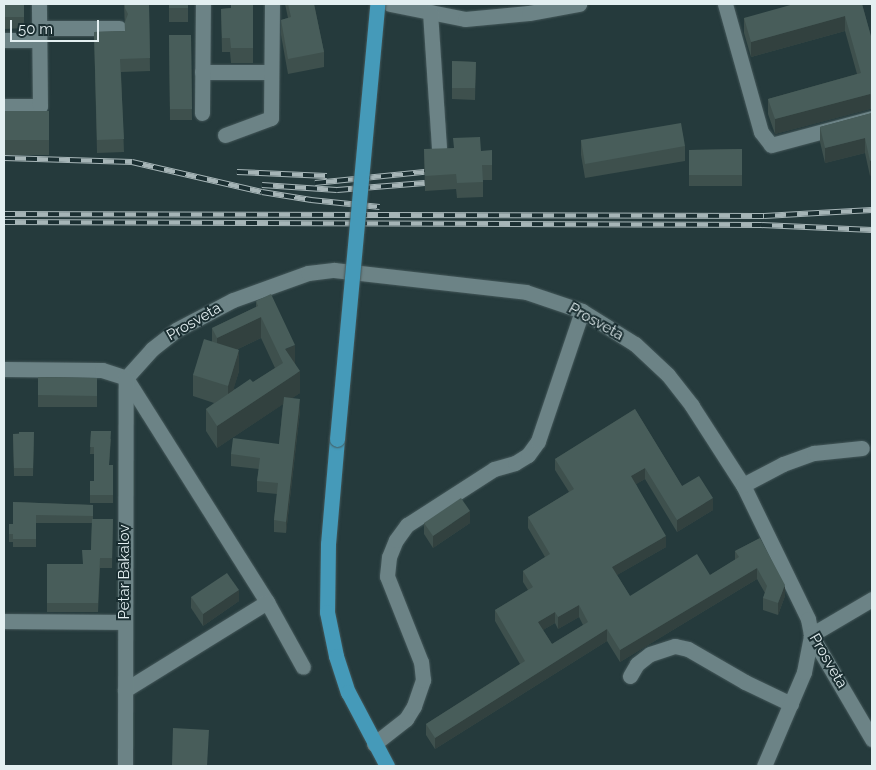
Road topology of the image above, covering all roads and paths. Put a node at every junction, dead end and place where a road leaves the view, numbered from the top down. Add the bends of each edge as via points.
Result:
1 (39, 4) edge
2 (203, 4) edge
3 (272, 4) edge
4 (377, 4) edge
5 (390, 4) edge
6 (579, 4) edge
7 (725, 4) edge
8 (430, 12) junction
9 (119, 28) dead end
10 (39, 34) junction
11 (4, 40) edge
12 (202, 72) junction
13 (271, 72) junction
14 (4, 106) edge
15 (202, 113) dead end
16 (872, 118) edge
17 (226, 135) dead end
18 (439, 148) edge
19 (582, 311) junction
20 (4, 369) edge
21 (126, 378) junction
22 (862, 448) dead end
23 (742, 485) junction
24 (872, 599) edge
25 (267, 602) junction
26 (4, 621) edge
27 (125, 622) junction
28 (811, 634) junction
29 (302, 667) dead end
30 (630, 676) dead end
31 (125, 690) junction
32 (791, 704) junction
33 (868, 720) edge
34 (872, 739) edge
35 (374, 744) junction
36 (125, 766) edge
37 (387, 766) edge
38 (764, 766) edge

1 - 10 street
2 - 12 street
3 - 13 street
4 - 35 main road, bridge via 328,544 328,612 336,656 348,692
5 - 8 street
6 - 8 street via 465,19
7 - 16 street via 761,132 771,146
8 - 18 street
9 - 10 street
10 - 11 street
10 - 14 street via 40,106
12 - 13 street
12 - 15 street
13 - 17 street via 271,118
19 - 21 street, Prosveta via 526,292 334,270 308,273 232,300 176,330 152,349
19 - 23 street, Prosveta via 635,344 668,375 692,406
19 - 35 street via 538,441 528,455 494,469 407,525 396,540 389,557 387,576 421,662 423,680 406,719
20 - 21 street via 102,370
21 - 25 street
21 - 27 street, Petar Bakalov
22 - 23 street via 814,453 783,464
23 - 28 street, Prosveta via 808,619
24 - 28 street
25 - 29 street
25 - 31 street
26 - 27 street
27 - 31 street, Petar Bakalov
28 - 32 street via 804,672
28 - 33 street, Prosveta
30 - 32 street via 637,664 650,654 675,646 688,649
31 - 36 street, Petar Bakalov
32 - 38 street
33 - 34 street, Prosveta
35 - 37 main road

